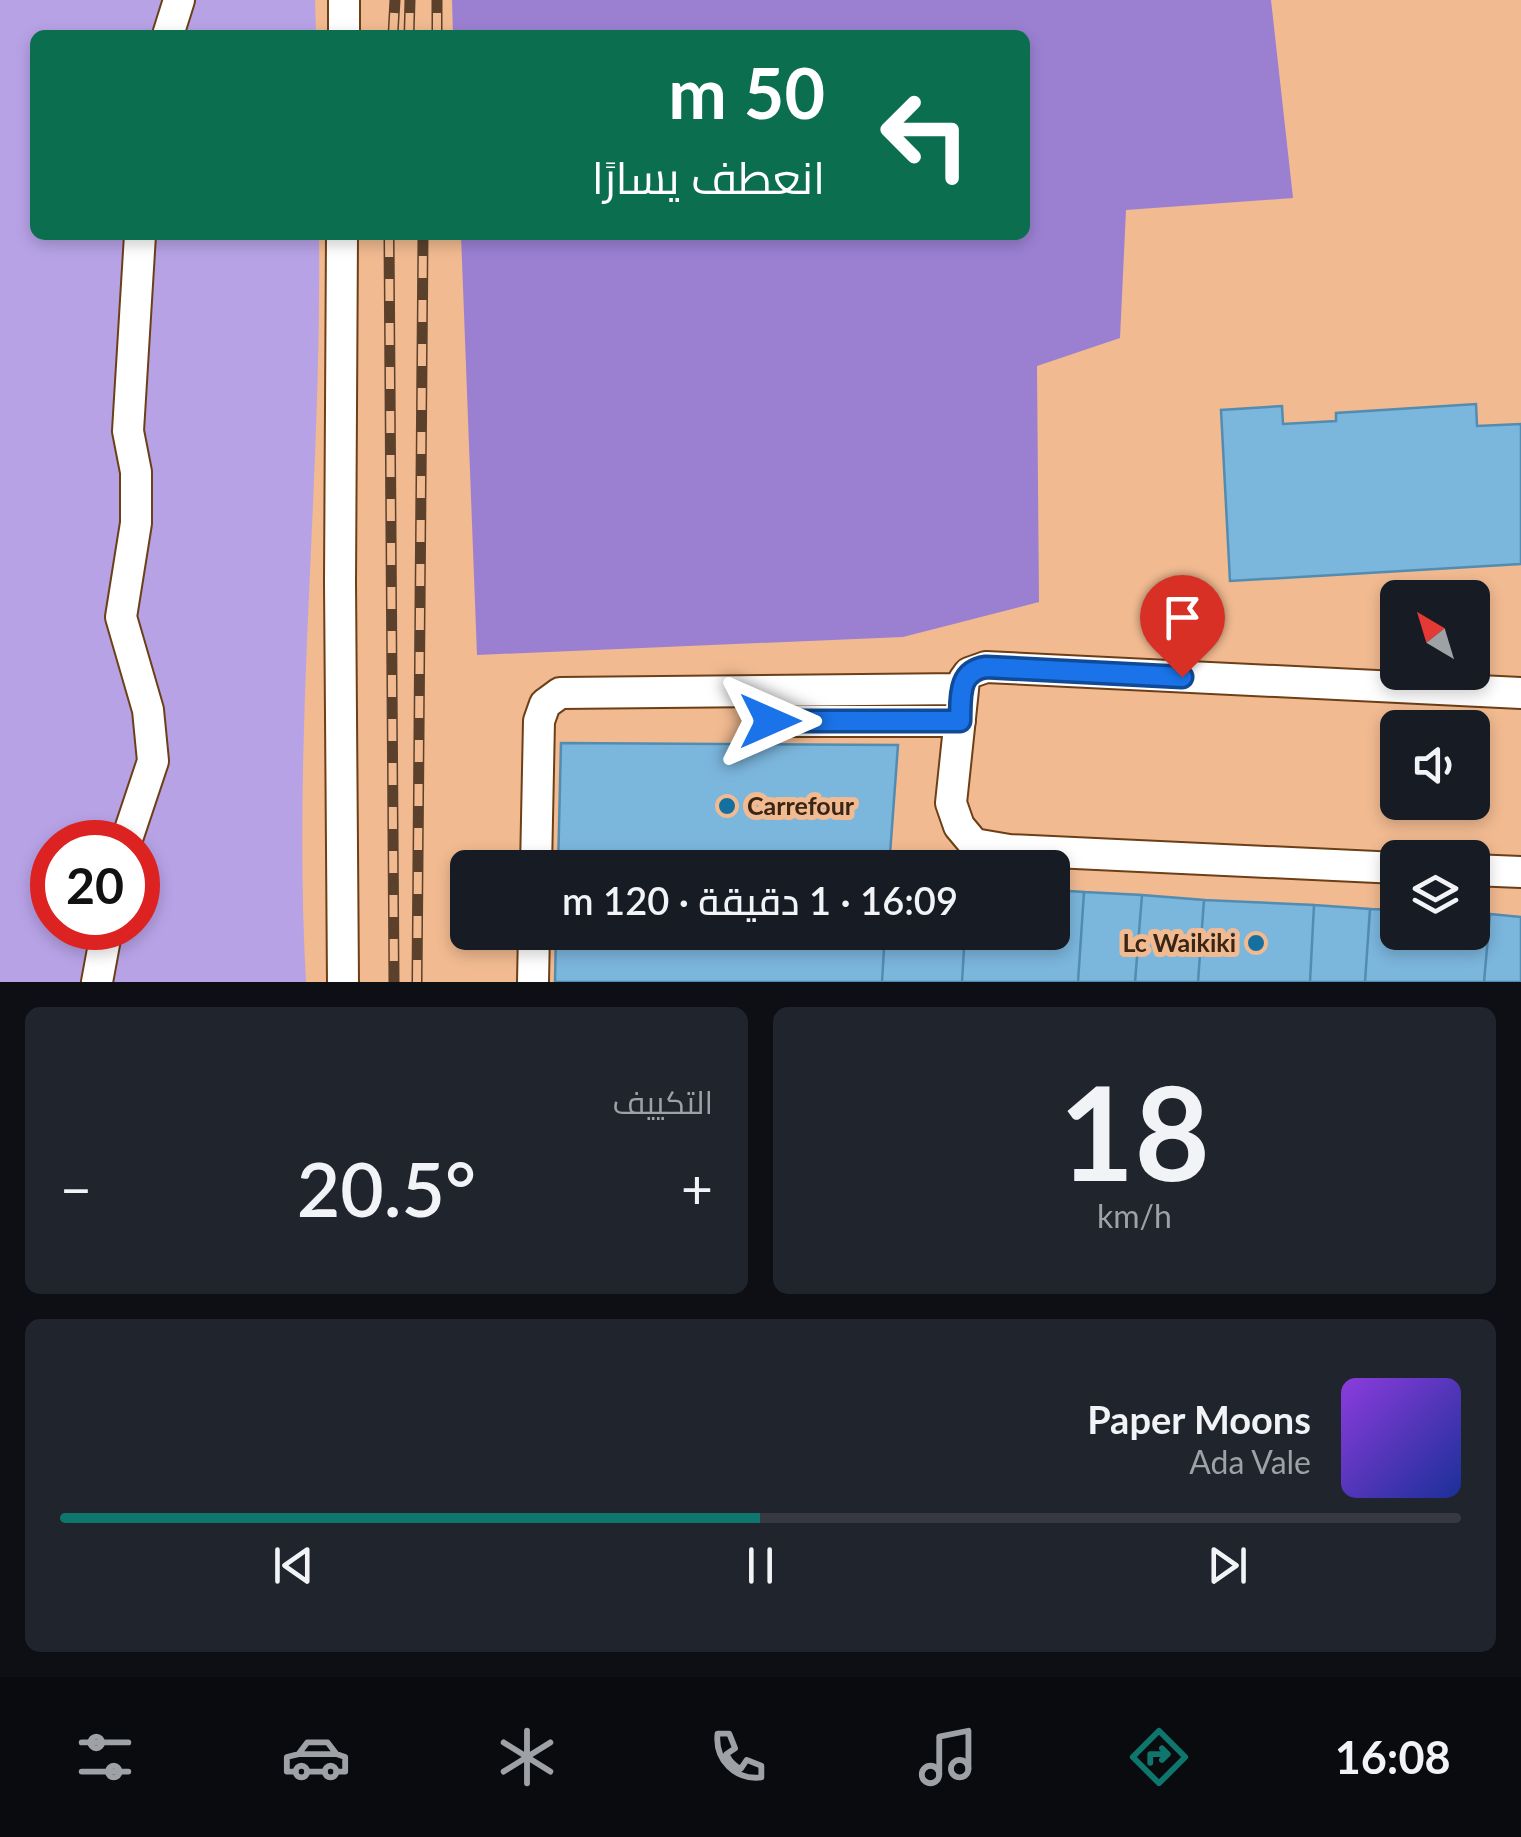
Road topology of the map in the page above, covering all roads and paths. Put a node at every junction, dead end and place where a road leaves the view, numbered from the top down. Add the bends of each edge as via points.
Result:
1 (179, 0) edge
2 (344, 0) edge
3 (170, 30) edge
4 (344, 30) edge
5 (140, 240) edge
6 (342, 240) edge
7 (962, 689) junction
8 (1521, 693) edge
9 (770, 721) dead end
10 (960, 721) junction
11 (133, 820) edge
12 (536, 850) edge
13 (1380, 867) edge
14 (1490, 871) edge
15 (1521, 872) edge
16 (103, 950) edge
17 (534, 950) edge
18 (97, 982) edge
19 (343, 982) edge
20 (533, 982) edge

1 - 3 street
2 - 4 street
5 - 11 street via 128,431 136,523 121,617 148,710 153,762
6 - 19 street
7 - 8 street via 969,672 986,667
7 - 10 street
7 - 12 street via 560,692 545,704 539,721
9 - 10 street
10 - 13 street via 951,804 974,844
14 - 15 street
16 - 18 street
17 - 20 street

